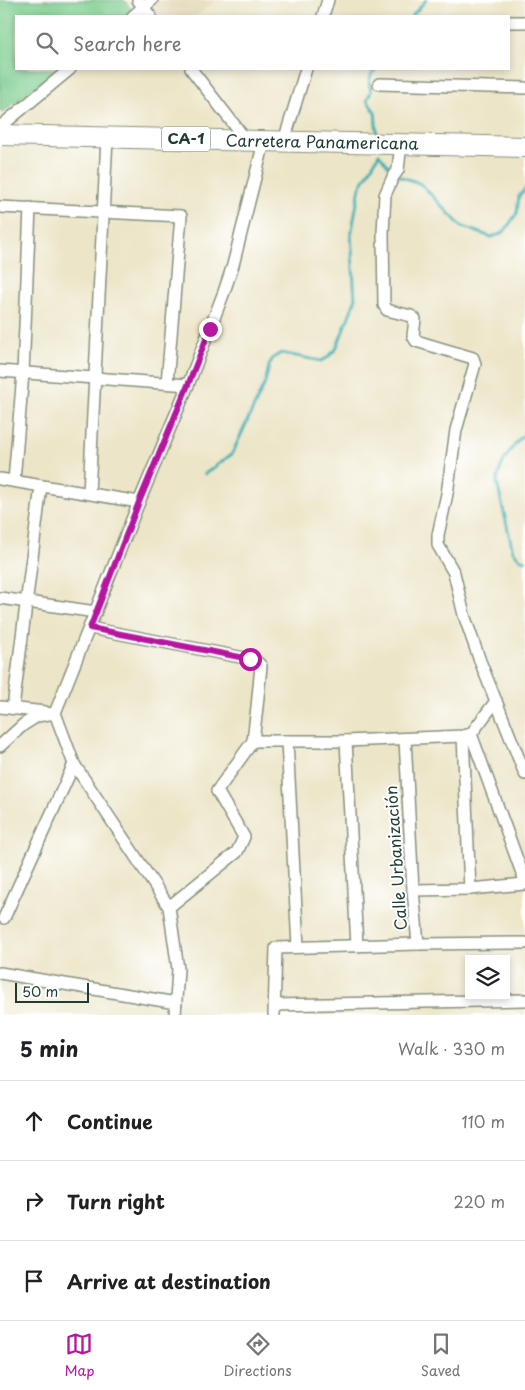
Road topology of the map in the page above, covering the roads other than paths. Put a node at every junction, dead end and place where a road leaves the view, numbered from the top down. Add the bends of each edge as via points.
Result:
1 (146, 6) edge
2 (134, 15) edge
3 (510, 22) edge
4 (525, 22) edge
5 (69, 70) edge
6 (192, 70) edge
7 (305, 70) edge
8 (378, 84) dead end
9 (525, 88) edge
10 (0, 127) edge
11 (0, 135) edge
12 (107, 138) junction
13 (265, 141) junction
14 (386, 144) junction
15 (525, 147) edge
16 (0, 207) edge
17 (30, 208) junction
18 (104, 212) junction
19 (0, 371) edge
20 (23, 373) junction
21 (94, 378) junction
22 (167, 383) junction
23 (188, 385) junction
24 (0, 479) edge
25 (14, 481) junction
26 (41, 486) junction
27 (89, 493) junction
28 (139, 502) junction
29 (0, 598) edge
30 (27, 602) junction
31 (96, 612) junction
32 (90, 628) junction
33 (496, 701) junction
34 (0, 707) edge
35 (13, 708) junction
36 (55, 713) junction
37 (467, 735) junction
38 (405, 739) junction
39 (252, 741) junction
40 (286, 741) junction
41 (346, 741) junction
42 (0, 746) edge
43 (74, 764) junction
44 (525, 774) edge
45 (525, 883) edge
46 (470, 888) junction
47 (413, 890) junction
48 (169, 906) junction
49 (4, 918) dead end
50 (525, 943) edge
51 (418, 944) junction
52 (357, 946) junction
53 (298, 947) junction
54 (0, 973) edge
55 (525, 1000) edge
56 (176, 1002) junction
57 (274, 1010) edge
58 (175, 1015) edge

1 - 2 street
3 - 4 street
5 - 10 street
6 - 13 street
7 - 13 street
8 - 9 street
11 - 12 highway, Carretera Panamericana / CA-1
12 - 13 highway, Carretera Panamericana / CA-1
12 - 18 street
13 - 14 highway, Carretera Panamericana / CA-1
13 - 23 street via 233,265
14 - 15 highway, Carretera Panamericana / CA-1
14 - 33 street via 398,170 385,195 384,305 387,310 412,316 416,341 473,358 475,364 456,430 438,546 454,573 464,616
16 - 17 street
17 - 18 street
17 - 20 street
18 - 21 street
18 - 22 street via 181,216
19 - 20 street
20 - 21 street
20 - 25 street
21 - 22 street
21 - 27 street
22 - 23 street
23 - 28 street
24 - 25 street
25 - 26 street
26 - 27 street
26 - 30 street
27 - 28 street
28 - 31 street
29 - 30 street
30 - 31 street
30 - 35 street
31 - 32 street
32 - 36 street
32 - 39 street via 257,662 261,670
33 - 37 street
33 - 44 street
34 - 35 street
35 - 36 street
36 - 42 street via 37,716
36 - 43 street
37 - 38 street
37 - 45 street
37 - 46 street
38 - 41 street
38 - 47 street, Calle Urbanización
39 - 40 street
39 - 48 street via 217,791 244,837 237,852
40 - 41 street
40 - 53 street
41 - 52 street
43 - 48 street
43 - 49 street
45 - 46 street
46 - 47 street
47 - 51 street, Calle Urbanización
48 - 56 street via 178,969
50 - 51 street
51 - 52 street, Calle Urbanización
52 - 53 street, Calle Urbanización
53 - 57 street, Calle Urbanización via 276,948
54 - 56 street
55 - 57 street
56 - 58 street

